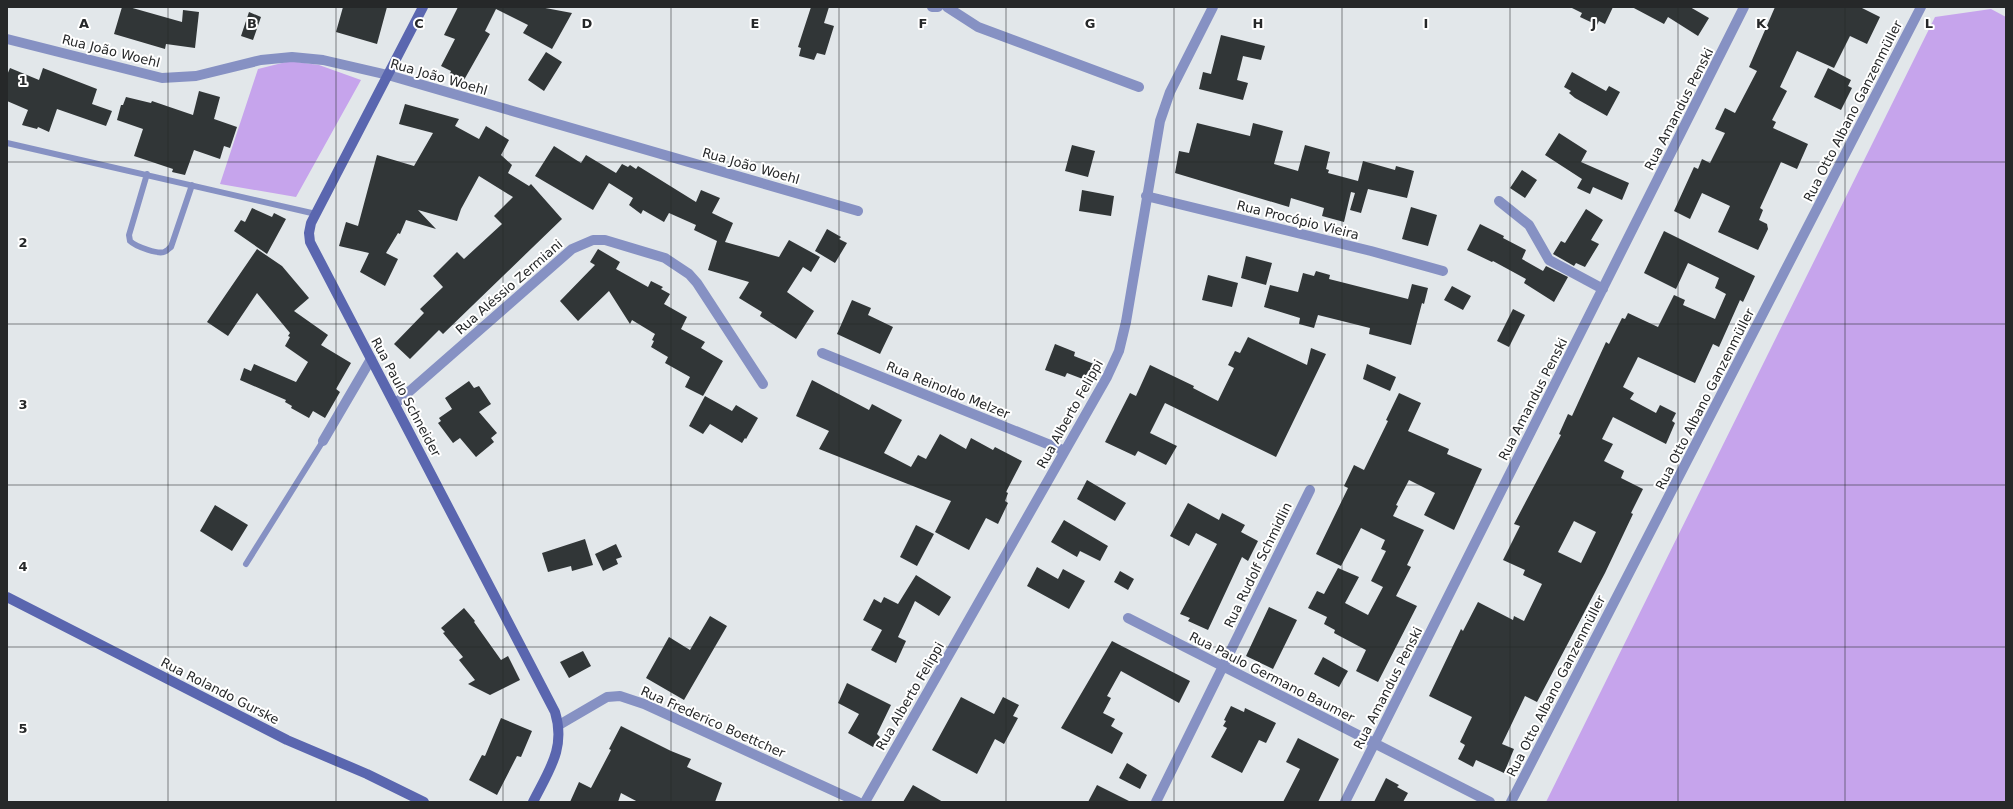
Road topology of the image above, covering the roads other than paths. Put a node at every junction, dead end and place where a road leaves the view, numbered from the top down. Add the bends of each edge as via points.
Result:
1 (423, 7) edge
2 (947, 7) edge
3 (1213, 7) edge
4 (1744, 7) edge
5 (1921, 7) edge
6 (7, 39) edge
7 (388, 75) junction
8 (1139, 87) dead end
9 (7, 143) edge
10 (147, 174) junction
11 (192, 185) junction
12 (1146, 196) junction
13 (1499, 201) dead end
14 (858, 211) dead end
15 (316, 214) junction
16 (1443, 271) dead end
17 (1603, 289) junction
18 (822, 353) dead end
19 (371, 359) junction
20 (763, 384) dead end
21 (395, 404) junction
22 (323, 441) joint
23 (1065, 451) junction
24 (1310, 490) dead end
25 (246, 564) dead end
26 (7, 597) edge
27 (1128, 618) dead end
28 (1223, 666) junction
29 (559, 725) junction
30 (1374, 744) junction
31 (424, 802) edge
32 (533, 802) edge
33 (858, 802) edge
34 (865, 802) edge
35 (1156, 802) edge
36 (1345, 802) edge
37 (1490, 802) edge
38 (1511, 802) edge

1 - 7 street, Rua Paulo Schneider
2 - 8 street via 978,27
3 - 12 street, Rua Alberto Felippi via 1170,92 1160,121
4 - 17 street, Rua Amandus Penski
5 - 38 street, Rua Otto Albano Ganzenmüller
6 - 7 street, Rua João Woehl via 162,78 196,76 261,60 292,57 323,60
7 - 14 street, Rua João Woehl
7 - 15 street, Rua Paulo Schneider
9 - 10 lane
10 - 11 lane
10 - 11 lane via 129,235 133,244 160,253 166,252 171,246
11 - 15 lane
12 - 16 street, Rua Procópio Vieira
12 - 23 street, Rua Alberto Felippi via 1119,351
13 - 17 street via 1529,225 1549,260
15 - 19 street, Rua Paulo Schneider via 309,233 310,242
17 - 30 street, Rua Amandus Penski
18 - 23 street, Rua Reinoldo Melzer
19 - 21 street, Rua Paulo Schneider
19 - 22 street
20 - 21 street, Rua Aléssio Zermiani via 689,274 665,258 605,240 593,240 572,249
21 - 29 street, Rua Paulo Schneider via 555,712
22 - 25 lane
23 - 34 street, Rua Alberto Felippi
24 - 28 street, Rua Rudolf Schmidlin
26 - 31 street, Rua Rolando Gurske via 287,740 367,774
27 - 28 street, Rua Paulo Germano Baumer
28 - 30 street, Rua Paulo Germano Baumer
28 - 35 street, Rua Rudolf Schmidlin
29 - 32 street, Rua Paulo Schneider via 557,754
29 - 33 street, Rua Frederico Boettcher via 607,697 620,696 644,704
30 - 36 street, Rua Amandus Penski
30 - 37 street, Rua Paulo Germano Baumer

